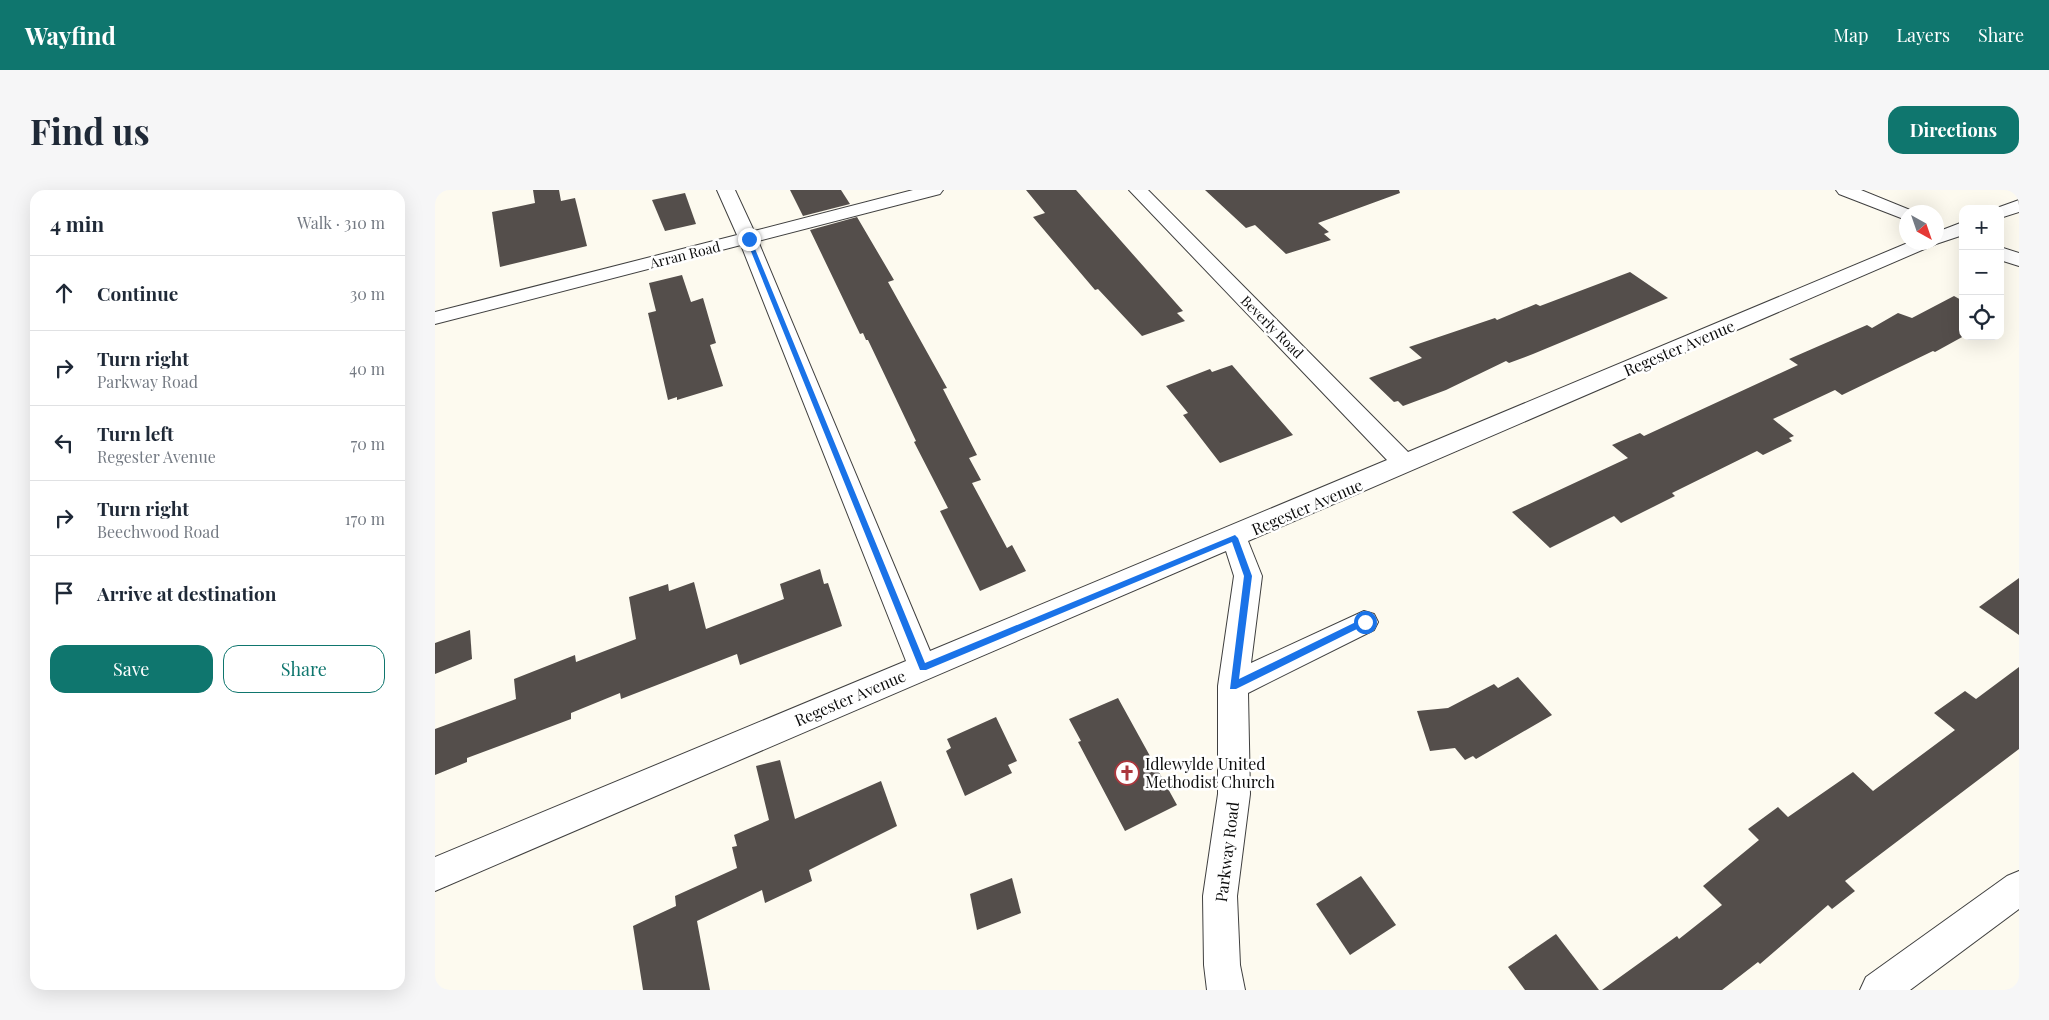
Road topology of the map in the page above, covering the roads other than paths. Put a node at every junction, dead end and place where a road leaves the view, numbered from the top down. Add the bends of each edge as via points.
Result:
1 (726, 190) edge
2 (934, 190) edge
3 (1138, 190) edge
4 (1845, 190) edge
5 (2019, 205) edge
6 (1899, 211) edge
7 (2004, 211) edge
8 (1946, 234) edge
9 (749, 239) junction
10 (2004, 254) edge
11 (2019, 260) edge
12 (435, 318) edge
13 (1406, 465) junction
14 (1235, 538) junction
15 (1365, 622) dead end
16 (923, 668) junction
17 (1233, 686) junction
18 (435, 874) edge
19 (2019, 888) edge
20 (1226, 990) edge
21 (1879, 990) edge

1 - 9 street
2 - 9 street, Arran Road
3 - 13 street, Beverly Road
4 - 6 street
5 - 7 street
8 - 13 street, Regester Avenue
9 - 12 street, Arran Road
9 - 16 street
10 - 11 street
13 - 14 street, Regester Avenue
14 - 16 street, Regester Avenue
14 - 17 street, Parkway Road via 1248,576
15 - 17 street
16 - 18 street, Regester Avenue
17 - 20 street, Parkway Road via 1234,794 1220,896
19 - 21 street

